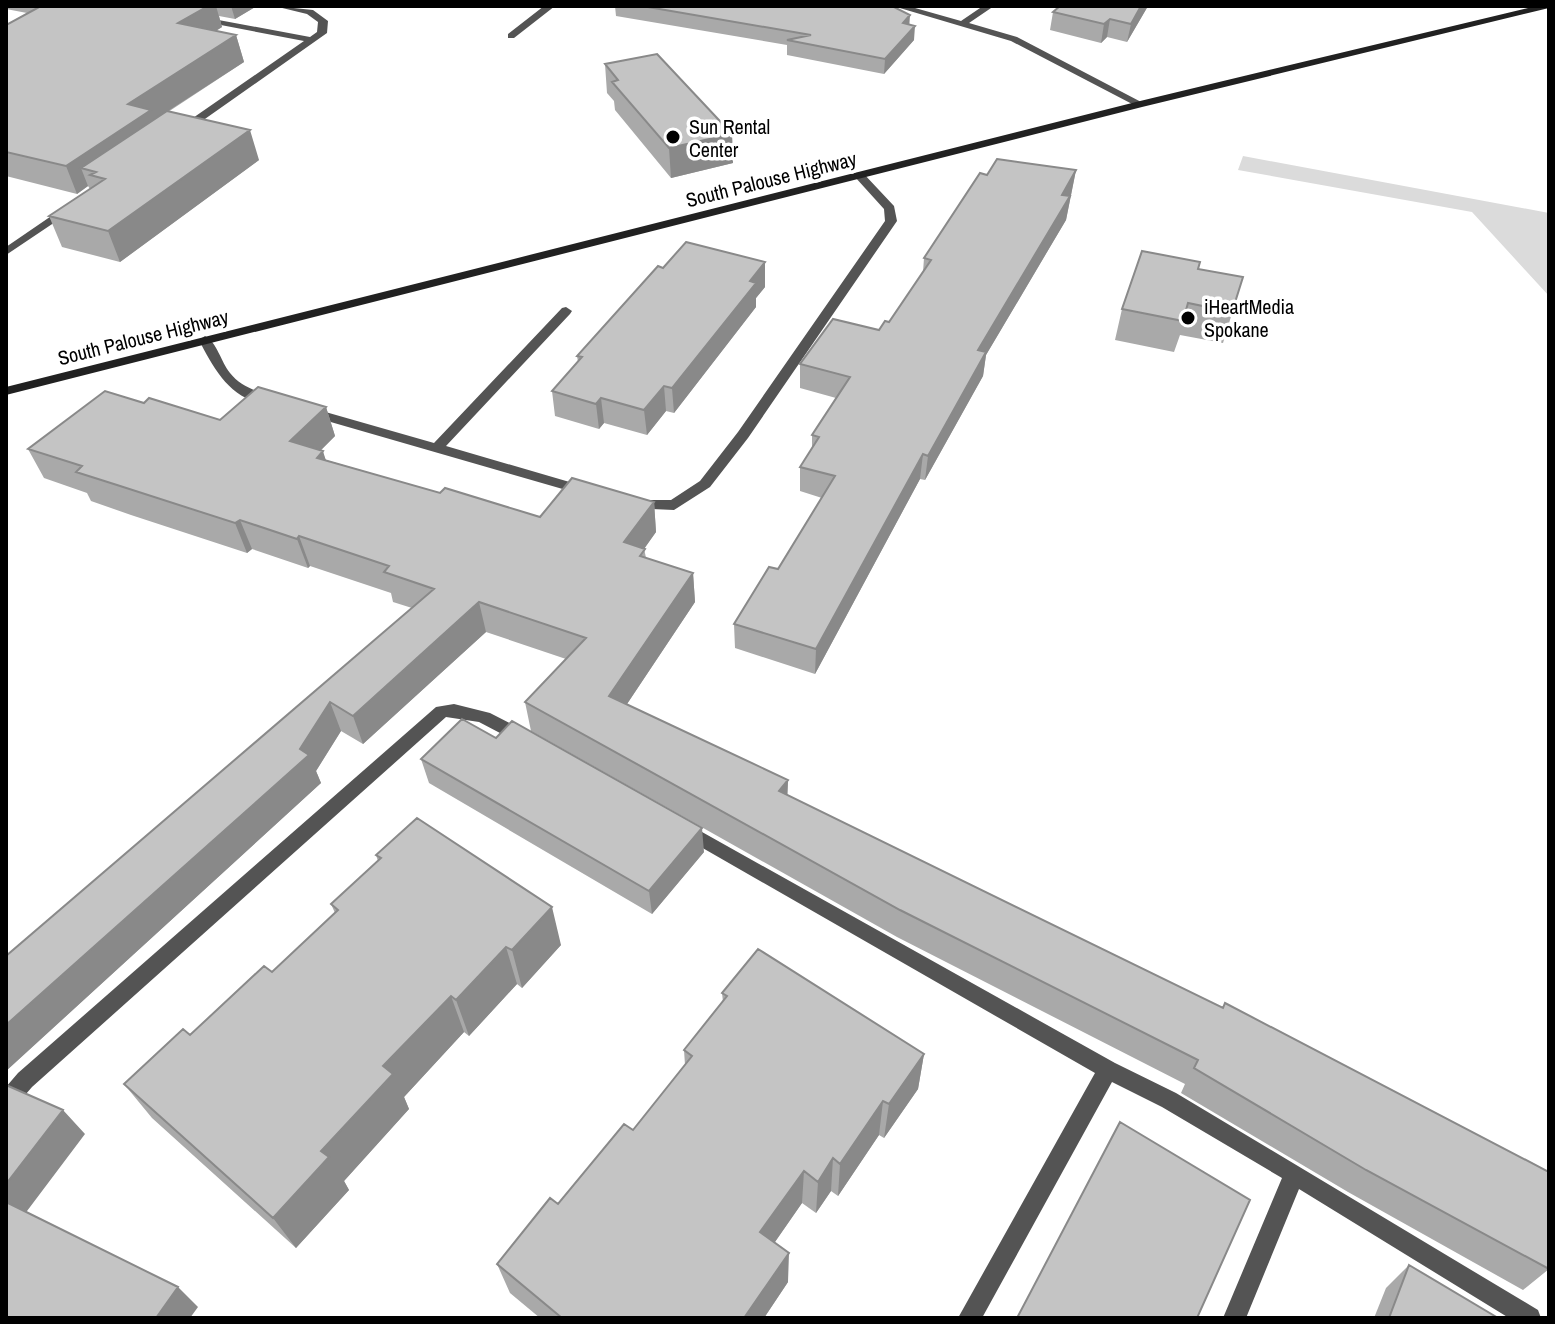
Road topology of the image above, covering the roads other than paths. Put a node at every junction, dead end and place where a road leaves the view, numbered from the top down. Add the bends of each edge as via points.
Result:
1 (279, 6) edge
2 (550, 6) edge
3 (898, 6) edge
4 (989, 6) edge
5 (1547, 6) edge
6 (195, 17) edge
7 (964, 23) junction
8 (511, 36) dead end
9 (312, 40) junction
10 (1140, 104) junction
11 (172, 137) edge
12 (859, 175) junction
13 (82, 199) edge
14 (6, 252) edge
15 (566, 311) dead end
16 (205, 340) junction
17 (6, 391) edge
18 (279, 402) edge
19 (293, 406) edge
20 (437, 448) junction
21 (605, 497) edge
22 (620, 501) edge
23 (538, 746) edge
24 (663, 817) edge
25 (1108, 1070) junction
26 (6, 1102) edge
27 (1295, 1174) junction
28 (969, 1318) edge
29 (1234, 1318) edge
30 (1530, 1318) edge

1 - 9 street via 310,12 323,21 322,33
2 - 8 street
3 - 7 street
4 - 7 street
5 - 10 street, South Palouse Highway
6 - 9 street
7 - 10 street via 1014,39
9 - 11 street
10 - 12 street, South Palouse Highway
12 - 16 street, South Palouse Highway
12 - 22 street via 890,208 891,221 743,435 705,484 674,505
13 - 14 street
15 - 20 street
16 - 17 street, South Palouse Highway
16 - 18 street via 224,380
19 - 20 street
20 - 21 street
23 - 26 street via 482,714 442,711
24 - 25 street
25 - 27 street
25 - 28 street
27 - 29 street
27 - 30 street

